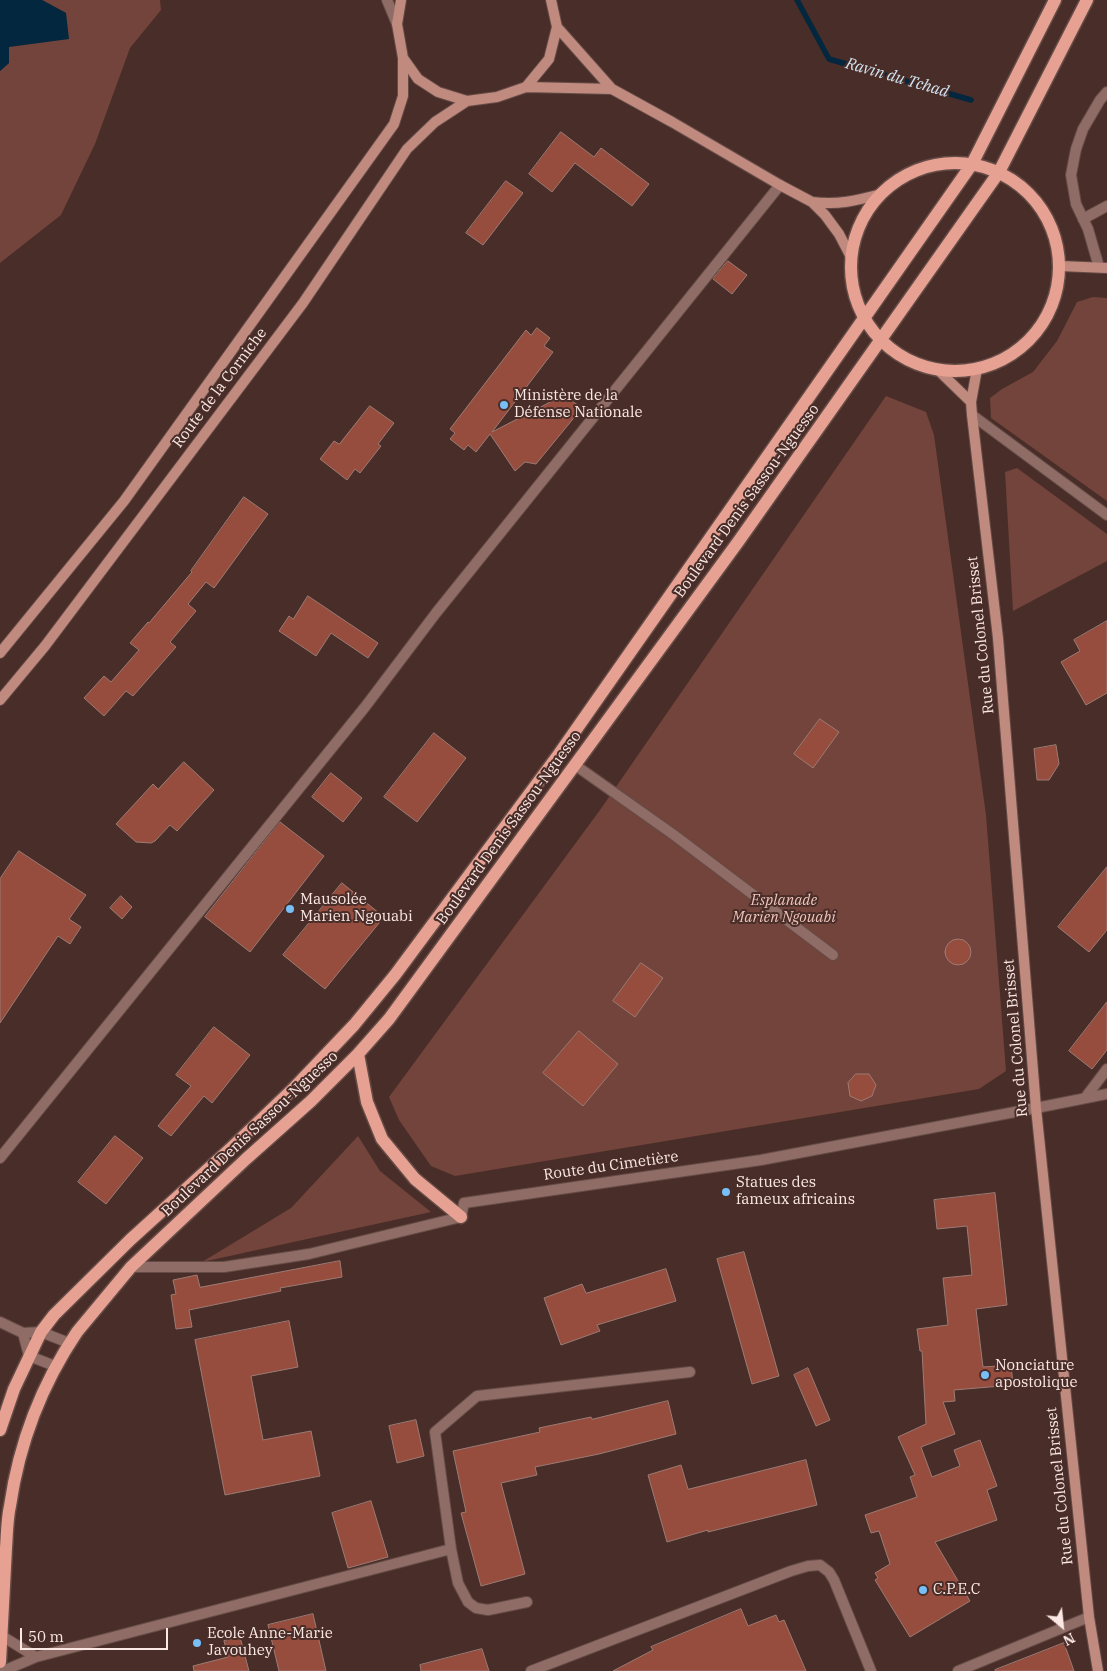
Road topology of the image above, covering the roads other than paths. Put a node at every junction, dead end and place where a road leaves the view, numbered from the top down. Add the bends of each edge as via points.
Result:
1 (387, 0) edge
2 (401, 0) edge
3 (551, 0) edge
4 (1054, 0) edge
5 (1087, 0) edge
6 (397, 24) junction
7 (557, 27) junction
8 (403, 58) junction
9 (526, 87) junction
10 (612, 89) junction
11 (1107, 92) edge
12 (467, 101) junction
13 (972, 164) junction
14 (999, 172) junction
15 (780, 185) junction
16 (881, 194) junction
17 (812, 202) junction
18 (1107, 206) edge
19 (1083, 219) junction
20 (851, 257) junction
21 (1060, 266) junction
22 (1103, 268) edge
23 (864, 319) junction
24 (881, 341) junction
25 (977, 369) junction
26 (938, 370) junction
27 (971, 402) junction
28 (972, 415) junction
29 (1107, 515) edge
30 (0, 653) edge
31 (0, 700) edge
32 (575, 765) junction
33 (833, 955) dead end
34 (358, 1054) junction
35 (1107, 1069) edge
36 (1107, 1094) edge
37 (1085, 1098) junction
38 (1036, 1108) junction
39 (0, 1158) edge
40 (460, 1218) junction
41 (131, 1267) junction
42 (0, 1322) edge
43 (42, 1332) junction
44 (23, 1333) junction
45 (69, 1343) junction
46 (29, 1356) junction
47 (55, 1366) junction
48 (690, 1372) dead end
49 (0, 1430) edge
50 (450, 1549) junction
51 (528, 1602) dead end
52 (1089, 1617) junction
53 (1, 1636) edge
54 (36, 1657) junction
55 (0, 1662) edge
56 (3, 1671) edge
57 (531, 1671) edge
58 (870, 1671) edge
59 (958, 1671) edge
60 (1098, 1671) edge

1 - 6 street
2 - 6 main road, Route de la Corniche
3 - 7 main road
4 - 13 main road, Boulevard Denis Sassou-Nguesso
5 - 14 main road, Boulevard Denis Sassou-Nguesso
6 - 8 main road, Route de la Corniche
7 - 9 main road via 548,59
7 - 10 main road
8 - 12 main road via 418,79 438,92
8 - 30 main road, Route de la Corniche via 403,96 394,124 124,501
9 - 10 main road
9 - 12 main road via 496,97
10 - 15 main road
11 - 19 street via 1083,129 1071,175 1076,204
12 - 31 main road, Route de la Corniche via 435,122 407,149 303,303 45,646
13 - 14 main road
13 - 16 main road via 939,164 908,175
13 - 23 main road, Boulevard Denis Sassou-Nguesso
14 - 21 main road via 1024,188 1043,210 1056,237
14 - 24 main road, Boulevard Denis Sassou-Nguesso
15 - 17 main road
15 - 39 street via 436,613 365,707
16 - 17 main road via 852,202
16 - 20 main road via 861,223
17 - 20 main road via 839,234
18 - 19 street
19 - 22 street
20 - 23 main road via 853,289
21 - 22 main road
21 - 25 main road via 1056,294 1039,328 1027,342 1004,359
23 - 24 main road
23 - 43 main road, Boulevard Denis Sassou-Nguesso via 559,754 395,976 295,1087 65,1302
24 - 26 main road via 907,360
24 - 32 main road, Boulevard Denis Sassou-Nguesso
25 - 26 main road
25 - 27 main road, Rue du Colonel Brisset
26 - 27 main road
27 - 28 main road, Rue du Colonel Brisset
28 - 29 street
28 - 38 main road, Rue du Colonel Brisset via 998,638
32 - 33 street
32 - 34 main road, Boulevard Denis Sassou-Nguesso via 394,1012
34 - 40 main road via 367,1102 382,1139 415,1179
34 - 41 main road, Boulevard Denis Sassou-Nguesso
35 - 37 street
36 - 37 street, Route du Cimetière
37 - 38 street, Route du Cimetière
38 - 40 street, Route du Cimetière via 761,1160 464,1203
38 - 52 main road, Rue du Colonel Brisset
40 - 41 street via 309,1254 224,1267
41 - 45 main road, Boulevard Denis Sassou-Nguesso
42 - 44 street
43 - 44 street
43 - 45 street
43 - 46 main road, Boulevard Denis Sassou-Nguesso
44 - 46 street
45 - 47 main road, Boulevard Denis Sassou-Nguesso
46 - 47 street
46 - 49 main road, Boulevard Denis Sassou-Nguesso
47 - 53 main road, Boulevard Denis Sassou-Nguesso via 18,1460 9,1507
48 - 50 street via 477,1396 434,1432
50 - 51 street via 458,1583 468,1602 476,1608 488,1610
50 - 54 street
52 - 59 street
52 - 60 main road, Rue du Colonel Brisset
53 - 54 street
53 - 55 main road, Boulevard Denis Sassou-Nguesso
54 - 56 street
57 - 58 street via 791,1571 820,1565 834,1580

